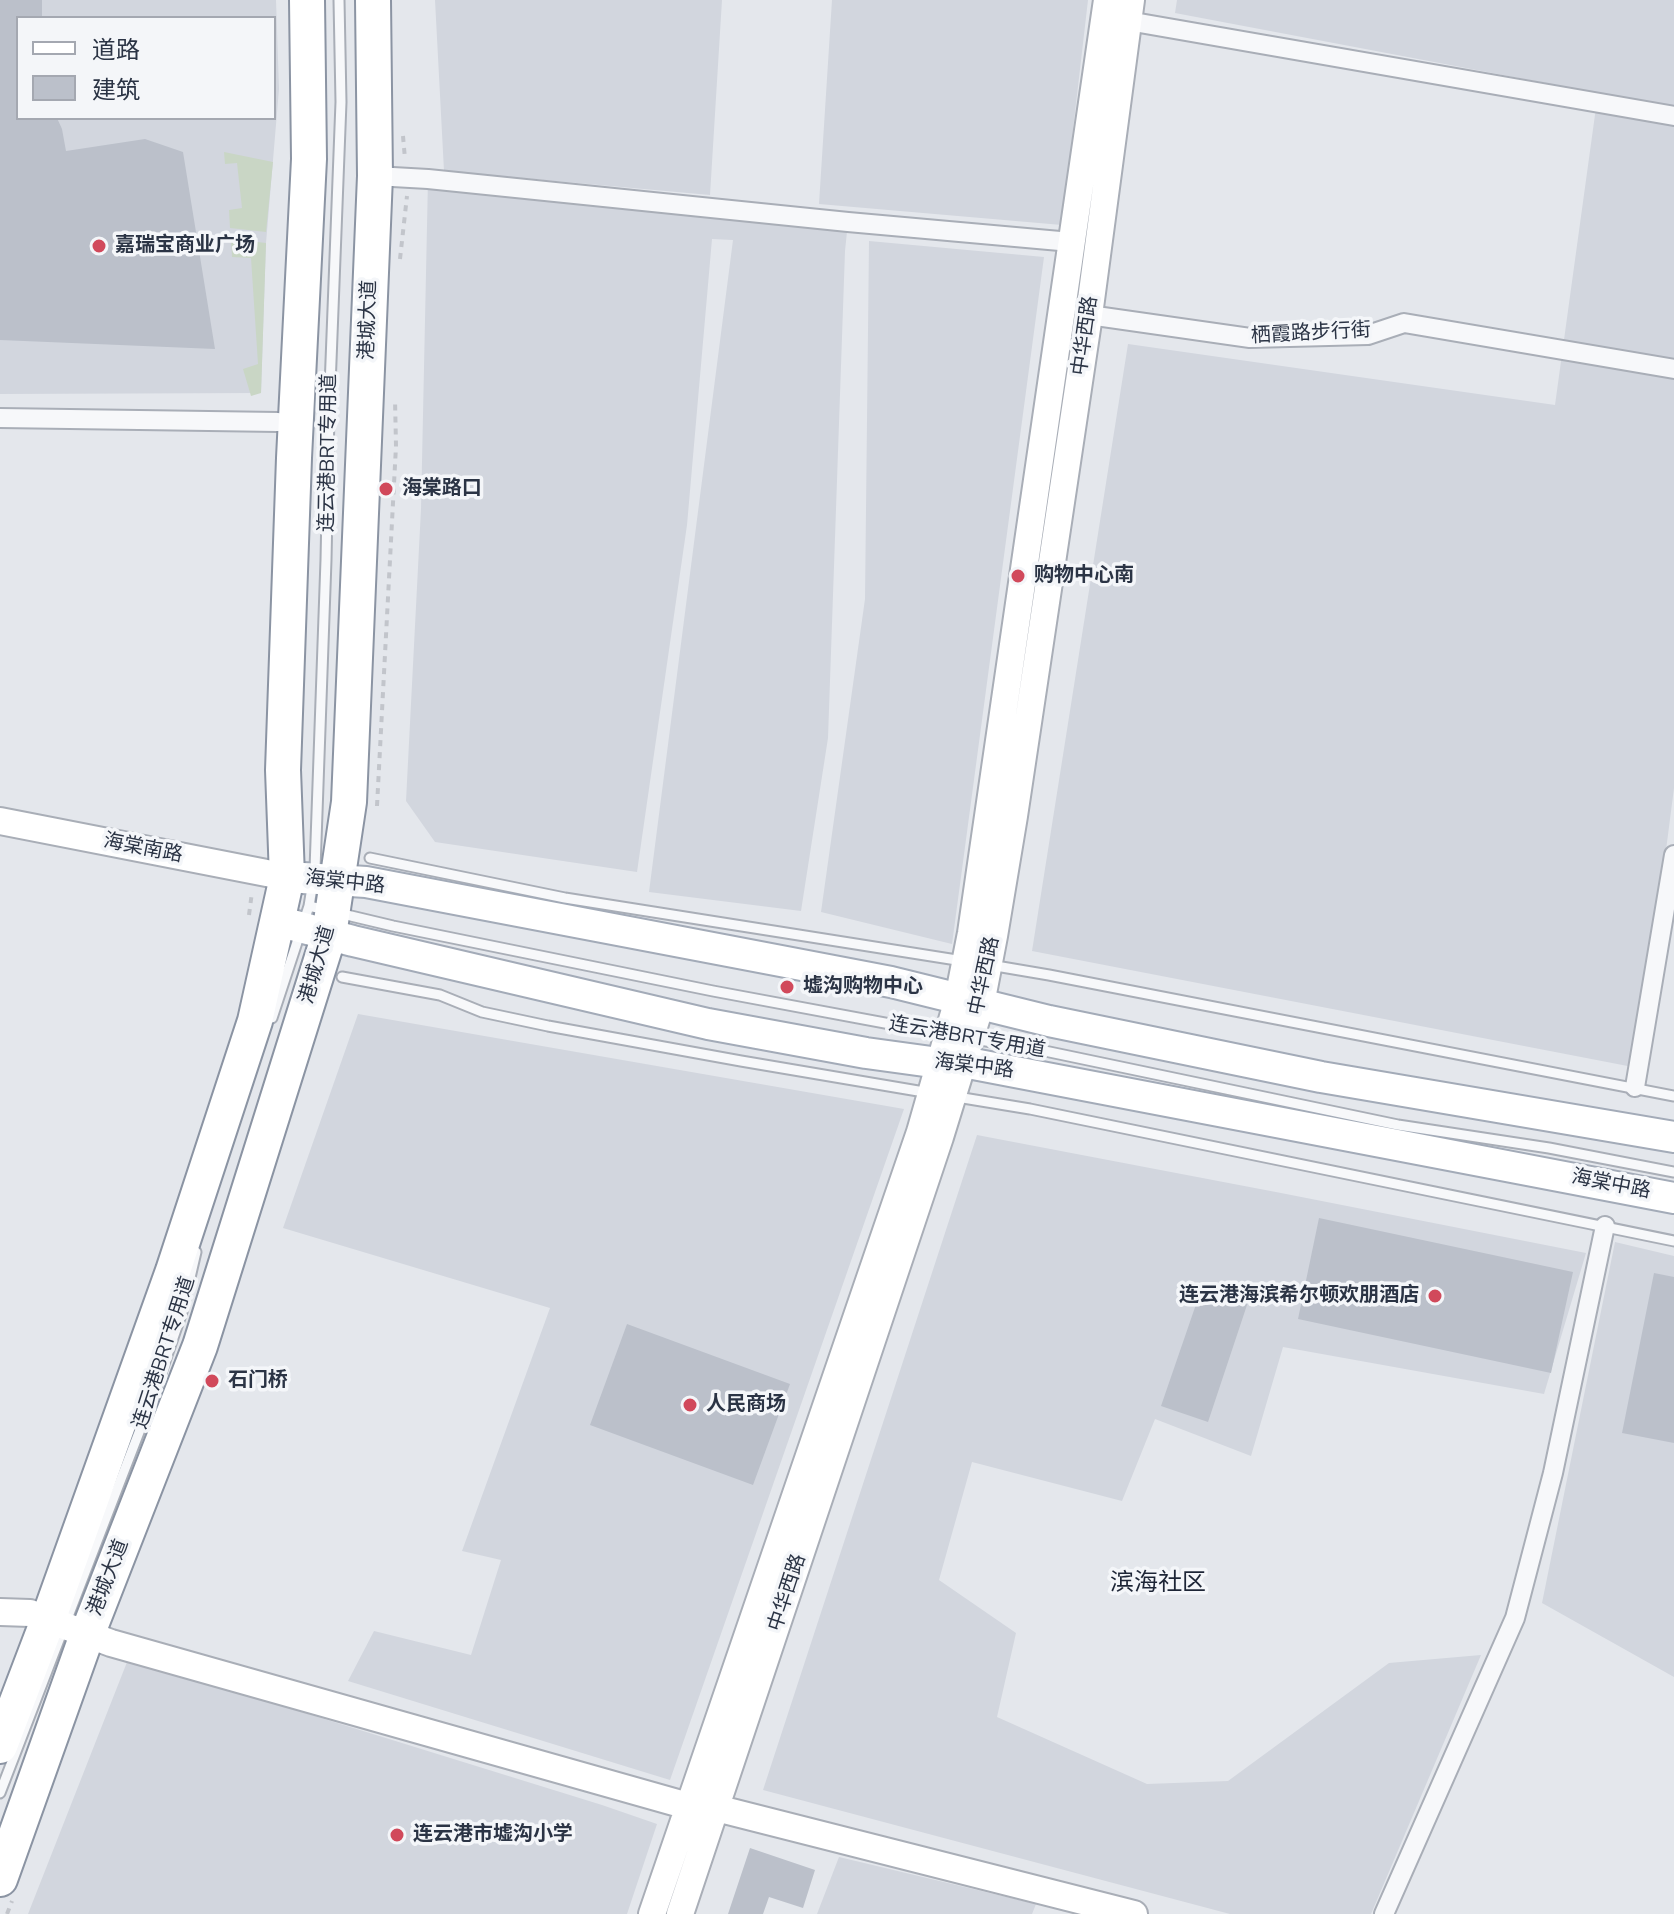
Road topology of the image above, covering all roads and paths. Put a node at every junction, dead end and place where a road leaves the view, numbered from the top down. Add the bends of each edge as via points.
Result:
1 (307, 0) edge
2 (339, 0) edge
3 (373, 0) edge
4 (1107, 0) edge
5 (1129, 10) edge
6 (1674, 116) edge
7 (375, 176) junction
8 (1071, 242) junction
9 (1089, 315) junction
10 (1674, 369) edge
11 (0, 418) edge
12 (278, 422) dead end
13 (0, 821) edge
14 (1674, 855) edge
15 (370, 858) dead end
16 (311, 904) junction
17 (977, 963) junction
18 (342, 977) dead end
19 (969, 1002) junction
20 (270, 1024) dead end
21 (955, 1049) junction
22 (1635, 1087) junction
23 (942, 1094) junction
24 (1674, 1096) edge
25 (1674, 1137) edge
26 (1674, 1172) edge
27 (1674, 1198) edge
28 (1605, 1226) junction
29 (199, 1239) dead end
30 (1674, 1241) edge
31 (0, 1612) edge
32 (66, 1627) junction
33 (0, 1746) edge
34 (0, 1793) edge
35 (688, 1806) junction
36 (716, 1808) junction
37 (0, 1879) edge
38 (652, 1914) edge
39 (680, 1914) edge
40 (1134, 1914) edge
41 (1384, 1914) edge

1 - 16 highway, 港城大道 via 309,159 283,770
2 - 16 lane, 连云港BRT专用道 via 341,102
3 - 7 highway, 港城大道
4 - 8 main road
5 - 6 street
5 - 9 main road, 中华西路
7 - 8 street
7 - 16 highway, 港城大道 via 349,802
8 - 17 main road via 1008,680
9 - 10 street, 栖霞路步行街 via 1250,338 1368,335 1404,323
9 - 17 main road, 中华西路 via 1014,816
11 - 12 street
13 - 16 main road, 海棠南路
14 - 22 street
15 - 17 lane via 565,898
16 - 19 main road, 海棠中路 via 366,882 875,979
16 - 20 lane, 连云港BRT专用道
16 - 21 main road, 海棠中路 via 708,1024 866,1053
16 - 32 highway, 港城大道 via 255,1021
16 - 32 highway, 港城大道 via 200,1346
17 - 19 main road, 中华西路
17 - 22 lane
18 - 23 lane via 440,995 482,1012 548,1026
19 - 21 main road, 中华西路
19 - 25 main road, 海棠中路 via 1321,1077
21 - 23 main road, 中华西路
21 - 26 lane, 连云港BRT专用道 via 1040,1050 1398,1125
21 - 27 main road, 海棠中路
22 - 24 lane
23 - 28 lane
23 - 35 main road via 920,1132
23 - 36 main road, 中华西路
28 - 30 lane
28 - 41 street via 1553,1473 1515,1618
29 - 32 lane, 连云港BRT专用道 via 182,1312
31 - 32 main road via 30,1613
32 - 33 highway, 港城大道
32 - 34 lane, 连云港BRT专用道
32 - 35 main road
32 - 37 highway, 港城大道
35 - 36 main road
35 - 38 main road
36 - 39 main road, 中华西路
36 - 40 main road

